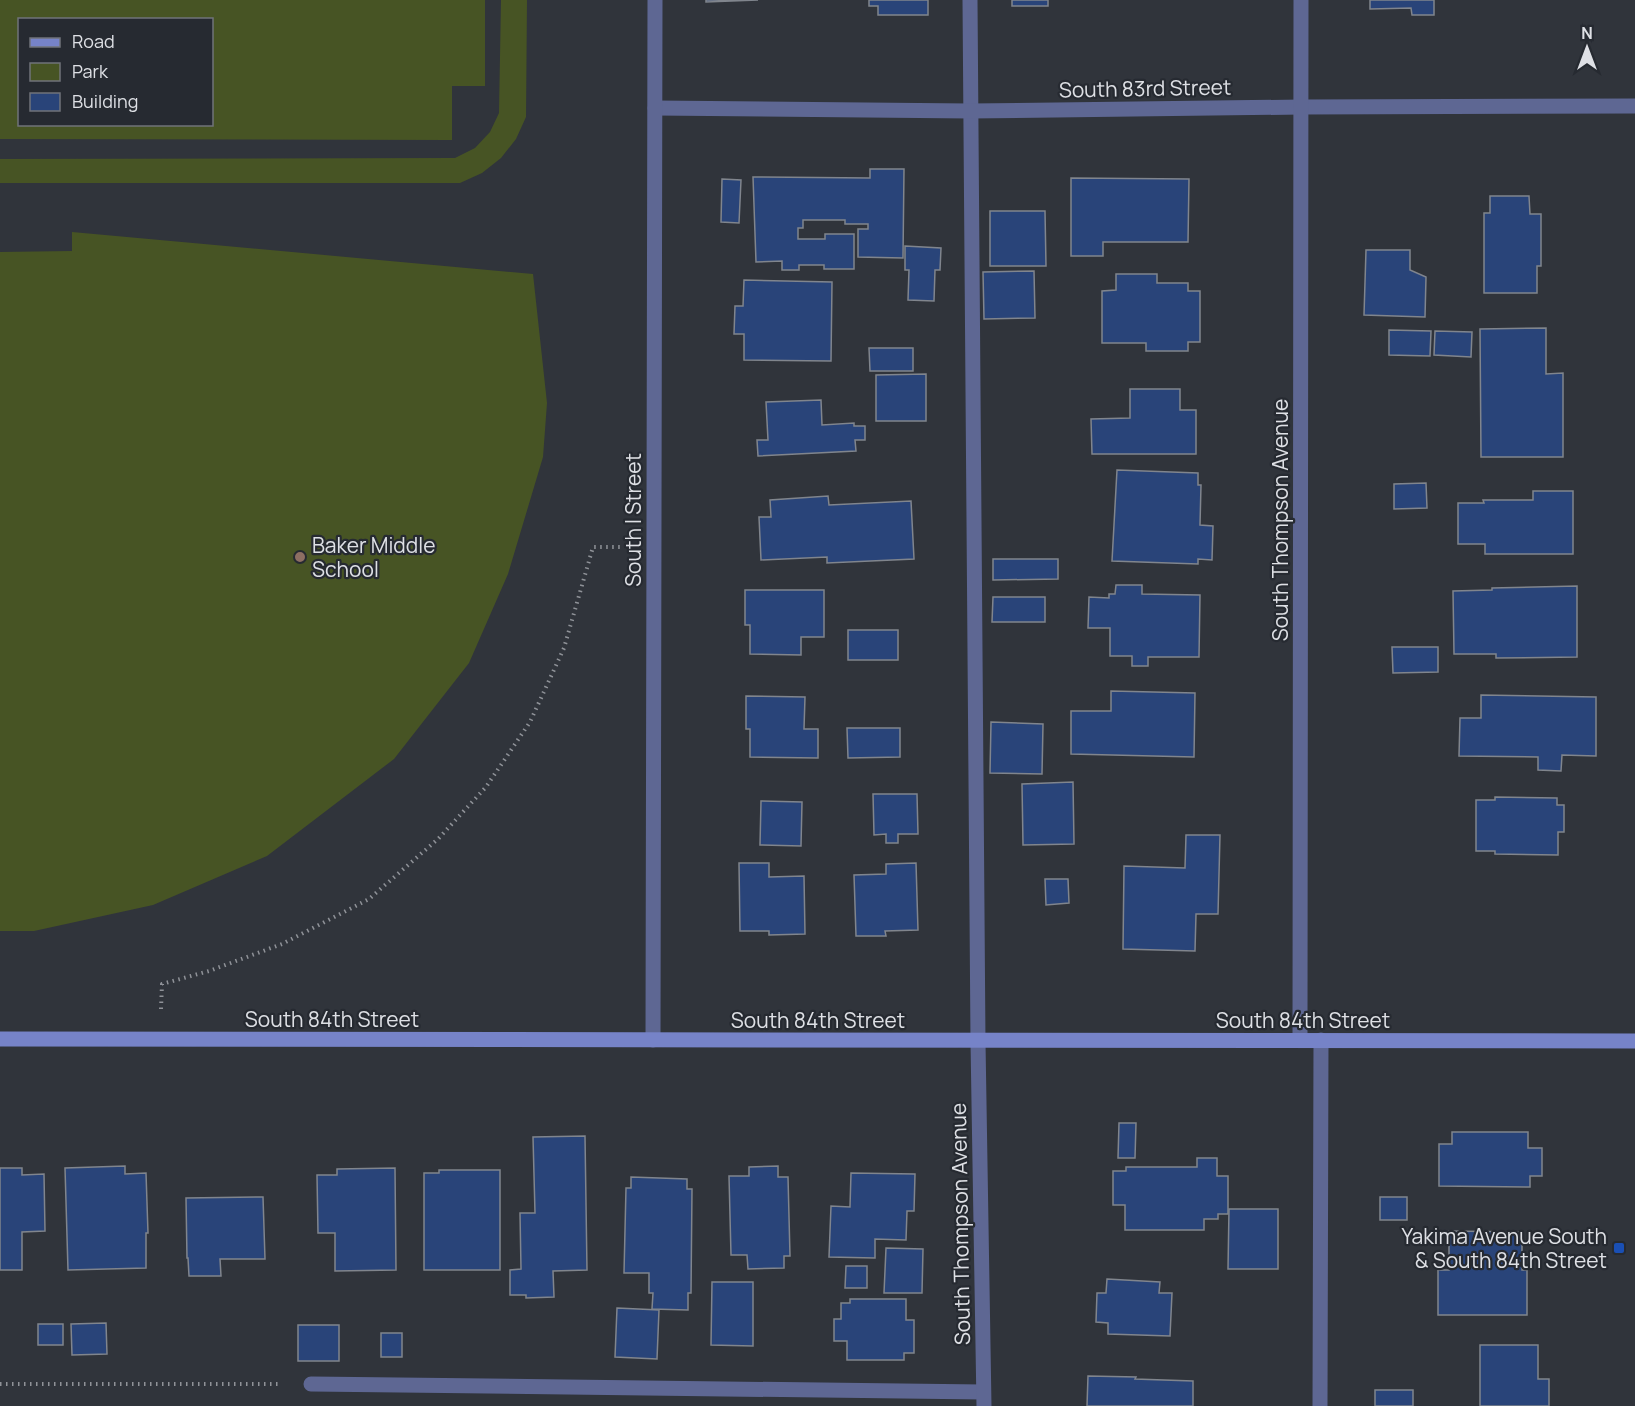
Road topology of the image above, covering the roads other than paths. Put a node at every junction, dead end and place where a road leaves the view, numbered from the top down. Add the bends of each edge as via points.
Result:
1 (655, 0) edge
2 (970, 0) edge
3 (1302, 0) edge
4 (1635, 106) edge
5 (1302, 107) junction
6 (655, 108) junction
7 (970, 111) junction
8 (0, 1040) edge
9 (653, 1040) junction
10 (1300, 1040) junction
11 (1321, 1040) junction
12 (1635, 1041) edge
13 (978, 1042) junction
14 (311, 1384) road end
15 (984, 1399) edge
16 (1320, 1406) edge

1 - 6 street, South I Street
2 - 7 street, South Thompson Avenue
3 - 5 street, South Thompson Avenue
4 - 5 street, South 83rd Street
5 - 7 street, South 83rd Street
5 - 10 street, South Thompson Avenue
6 - 7 street, South 83rd Street
6 - 9 street, South I Street
7 - 13 street, South Thompson Avenue
8 - 9 main road, South 84th Street
9 - 13 main road, South 84th Street
10 - 11 main road, South 84th Street
10 - 13 main road, South 84th Street
11 - 12 main road, South 84th Street
11 - 16 street
13 - 15 street, South Thompson Avenue
14 - 15 street

